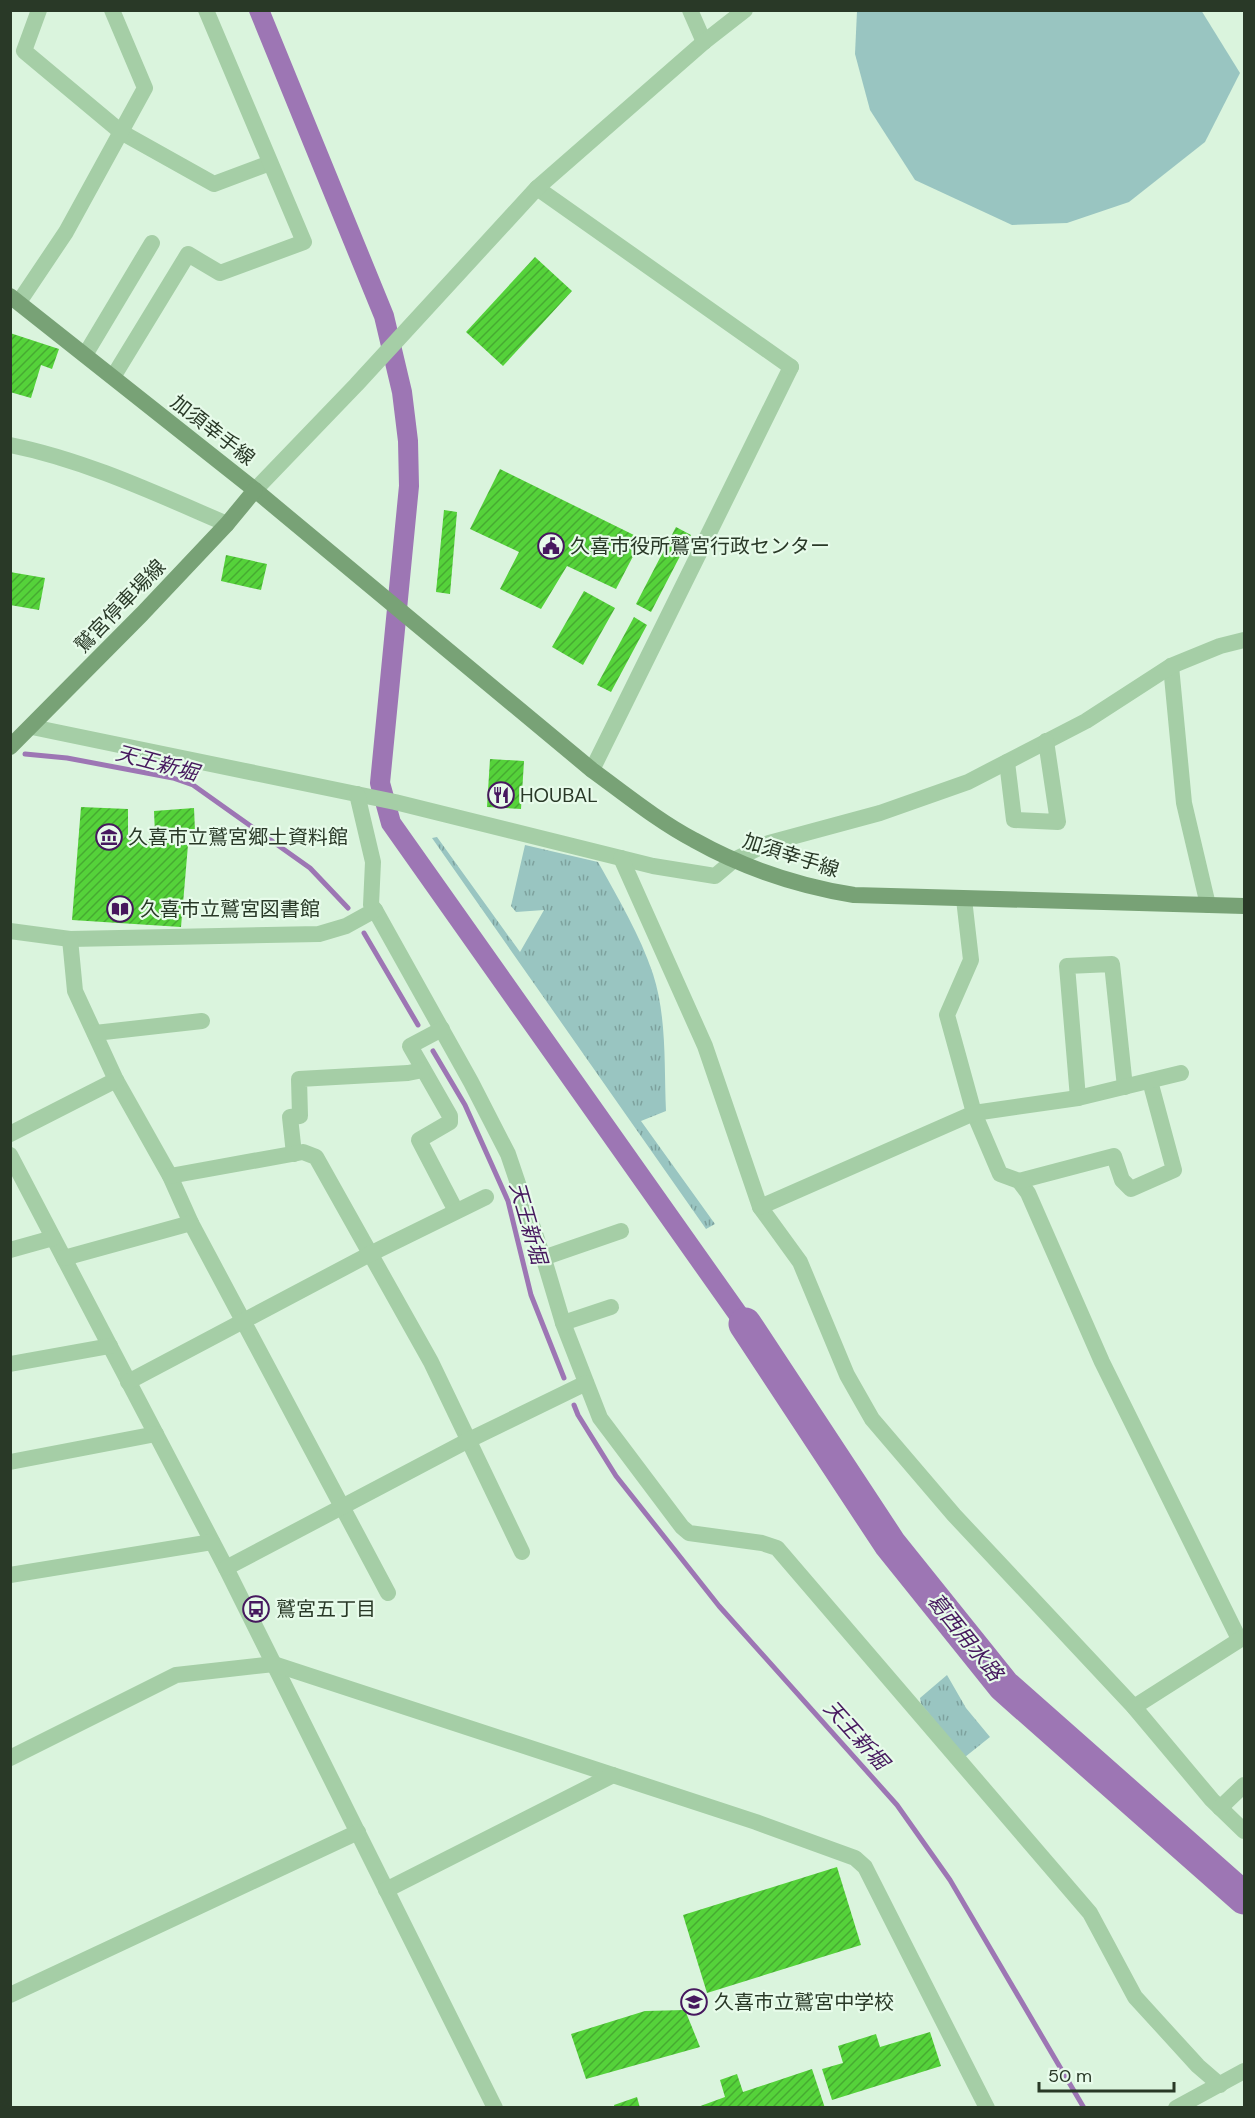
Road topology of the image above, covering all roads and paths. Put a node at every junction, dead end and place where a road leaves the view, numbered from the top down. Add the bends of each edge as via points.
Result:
1 (39, 10) edge
2 (112, 10) edge
3 (206, 10) edge
4 (690, 10) edge
5 (745, 10) edge
6 (704, 42) junction
7 (17, 48) edge
8 (121, 132) junction
9 (270, 163) junction
10 (537, 188) junction
11 (152, 243) dead end
12 (15, 299) edge
13 (85, 355) junction
14 (113, 377) junction
15 (10, 445) edge
16 (255, 490) junction
17 (227, 524) junction
18 (1245, 640) edge
19 (1171, 666) junction
20 (32, 728) junction
21 (1046, 741) junction
22 (13, 743) edge
23 (1007, 762) junction
24 (592, 770) junction
25 (364, 796) junction
26 (621, 858) junction
27 (734, 860) junction
28 (964, 899) junction
29 (1208, 905) junction
30 (1245, 906) edge
31 (375, 910) junction
32 (10, 931) edge
33 (70, 939) junction
34 (202, 1021) dead end
35 (442, 1029) junction
36 (95, 1033) junction
37 (423, 1070) junction
38 (1180, 1073) dead end
39 (116, 1080) junction
40 (1149, 1081) junction
41 (1125, 1087) junction
42 (1078, 1098) junction
43 (974, 1113) junction
44 (10, 1134) edge
45 (294, 1154) junction
46 (10, 1155) edge
47 (170, 1176) junction
48 (1019, 1181) junction
49 (486, 1197) dead end
50 (760, 1207) junction
51 (456, 1211) junction
52 (191, 1222) junction
53 (621, 1231) dead end
54 (53, 1238) junction
55 (10, 1250) edge
56 (370, 1254) junction
57 (64, 1258) junction
58 (543, 1258) junction
59 (611, 1306) dead end
60 (245, 1321) junction
61 (563, 1323) junction
62 (110, 1346) junction
63 (10, 1364) edge
64 (128, 1382) junction
65 (586, 1383) junction
66 (156, 1434) junction
67 (467, 1441) junction
68 (10, 1462) edge
69 (341, 1509) junction
70 (212, 1542) junction
71 (522, 1552) dead end
72 (226, 1568) junction
73 (10, 1575) edge
74 (388, 1593) dead end
75 (1242, 1638) edge
76 (274, 1664) junction
77 (1134, 1707) junction
78 (10, 1758) edge
79 (613, 1775) junction
80 (1245, 1785) edge
81 (1220, 1808) junction
82 (1245, 1831) edge
83 (358, 1832) junction
84 (386, 1890) junction
85 (10, 1995) edge
86 (1236, 2080) edge
87 (495, 2108) edge
88 (987, 2108) edge
89 (1176, 2108) edge

1 - 7 street
2 - 8 street via 145,88
3 - 9 street
4 - 6 street
5 - 6 street
6 - 10 street
7 - 8 street
8 - 9 street via 214,184
8 - 12 street via 66,232
9 - 14 street via 304,242 220,273 188,254
10 - 16 street
10 - 24 street via 791,367
11 - 13 street
12 - 13 main road, 加須幸手線
13 - 14 main road, 加須幸手線
14 - 16 main road, 加須幸手線
15 - 17 street via 46,453
16 - 17 main road, 鷲宮停車場線
16 - 24 main road, 加須幸手線
17 - 20 main road, 鷲宮停車場線
18 - 19 street
19 - 21 street via 1086,722
19 - 29 street via 1184,803
20 - 22 main road, 鷲宮停車場線
20 - 25 street
21 - 23 street
21 - 23 street via 1059,822 1014,820
23 - 27 street via 968,782 880,813 769,843
24 - 27 main road, 加須幸手線 via 645,810
25 - 26 street
25 - 31 street via 373,862 371,905
26 - 27 street via 715,876
26 - 50 street via 705,1046
27 - 28 main road, 加須幸手線 via 816,889 854,895
28 - 29 main road, 加須幸手線
28 - 43 street via 971,960 947,1015
29 - 30 main road, 加須幸手線
31 - 33 street via 346,926 319,934
31 - 35 street
32 - 33 street
33 - 36 street via 75,991
34 - 36 street
35 - 37 street via 410,1046
35 - 58 street via 508,1154
36 - 39 street
37 - 45 street via 299,1079 300,1116 290,1117
37 - 51 street via 450,1122 419,1140
38 - 40 street
39 - 44 street
39 - 47 street
40 - 41 street
40 - 48 street via 1174,1170 1131,1189 1122,1180 1114,1156
41 - 42 street
41 - 42 street via 1112,964 1067,966
42 - 43 street
43 - 48 street via 1000,1174
43 - 50 street
45 - 47 street
45 - 56 street via 303,1152 316,1157
46 - 54 street
47 - 52 street
48 - 75 street via 1028,1192 1102,1362
49 - 51 street
50 - 77 street via 800,1262 847,1375 872,1419 954,1515
51 - 56 street
52 - 57 street
52 - 60 street
53 - 58 street
54 - 55 street
54 - 57 street
56 - 60 street
56 - 67 street via 431,1362
57 - 62 street
58 - 61 street
59 - 61 street
60 - 64 street
60 - 69 street
61 - 65 street
62 - 63 street
62 - 64 street
64 - 66 street
65 - 67 street
65 - 86 street via 604,1424 689,1533 777,1548 1090,1913 1135,1997 1198,2066
66 - 68 street
66 - 70 street
67 - 69 street
67 - 71 street
69 - 72 street
69 - 74 street
70 - 72 street
70 - 73 street
72 - 76 street
75 - 77 street
76 - 78 street via 176,1675
76 - 79 street
76 - 83 street
77 - 81 street
79 - 84 street
79 - 88 street via 855,1858 865,1867
80 - 81 street
81 - 82 street
83 - 84 street
83 - 85 street
84 - 87 street
86 - 89 street

